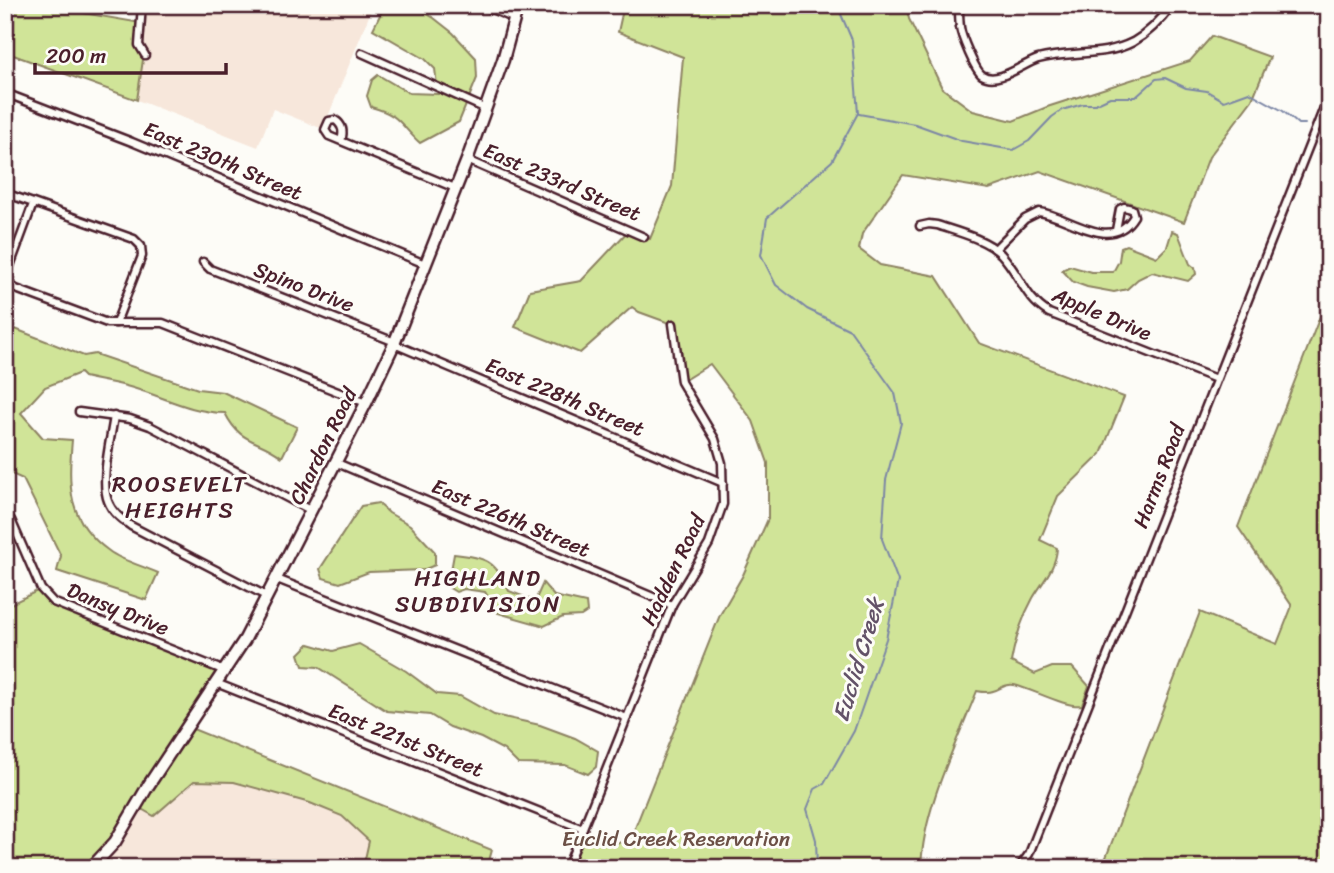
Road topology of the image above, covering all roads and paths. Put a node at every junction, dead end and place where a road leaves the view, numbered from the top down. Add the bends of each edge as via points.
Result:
1 (142, 5) edge
2 (482, 5) edge
3 (518, 5) edge
4 (959, 5) edge
5 (1172, 5) edge
6 (514, 19) junction
7 (362, 53) dead end
8 (145, 55) dead end
9 (5, 93) edge
10 (1329, 95) edge
11 (486, 109) junction
12 (341, 141) dead end
13 (467, 160) junction
14 (455, 188) junction
15 (5, 193) edge
16 (33, 204) junction
17 (920, 226) dead end
18 (1116, 230) dead end
19 (644, 236) dead end
20 (995, 249) junction
21 (203, 261) dead end
22 (425, 264) junction
23 (116, 323) junction
24 (673, 324) dead end
25 (394, 343) junction
26 (1216, 379) junction
27 (366, 403) junction
28 (79, 412) dead end
29 (114, 416) junction
30 (337, 463) junction
31 (723, 483) junction
32 (312, 511) junction
33 (5, 515) edge
34 (277, 579) junction
35 (268, 597) junction
36 (671, 605) junction
37 (225, 671) junction
38 (216, 684) junction
39 (627, 718) junction
40 (583, 829) junction
41 (91, 868) edge
42 (567, 868) edge
43 (1019, 868) edge

1 - 8 street via 139,45
2 - 6 street
3 - 6 main road, Chardon Road
4 - 5 street via 960,29 976,67 982,75 998,77 1036,60 1104,53 1133,42
6 - 11 main road, Chardon Road
7 - 11 street
9 - 22 street, East 230th Street
10 - 26 street, Harms Road
11 - 13 main road, Chardon Road
12 - 14 street
13 - 14 main road, Chardon Road
13 - 19 street, East 233rd Street
14 - 22 main road, Chardon Road
15 - 16 street
16 - 23 street via 134,239 141,246 142,256
16 - 23 street via 10,264 9,284
17 - 20 street, Apple Drive via 937,225
18 - 20 street via 1093,232 1039,212 1025,219
20 - 26 street, Apple Drive via 1031,300 1044,310
21 - 25 street, Spino Drive via 210,269
22 - 25 main road, Chardon Road
23 - 27 street via 163,323
24 - 31 street, Hadden Road via 681,383 715,439
25 - 27 main road, Chardon Road
25 - 31 street, East 228th Street
26 - 43 street, Harms Road via 1029,855
27 - 30 main road, Chardon Road
28 - 29 street
29 - 32 street via 150,426
29 - 35 street via 105,483 114,512 131,526
30 - 32 main road, Chardon Road
30 - 36 street, East 226th Street
31 - 36 street, Hadden Road via 723,504 709,544
32 - 34 main road, Chardon Road
33 - 37 street, Dansy Drive via 41,589 53,602
34 - 35 main road, Chardon Road
34 - 39 street
35 - 37 main road, Chardon Road
36 - 39 street, Hadden Road
37 - 38 main road, Chardon Road
38 - 40 street, East 221st Street
38 - 41 main road, Chardon Road via 115,842
39 - 40 street, Hadden Road
40 - 42 street, Hadden Road

